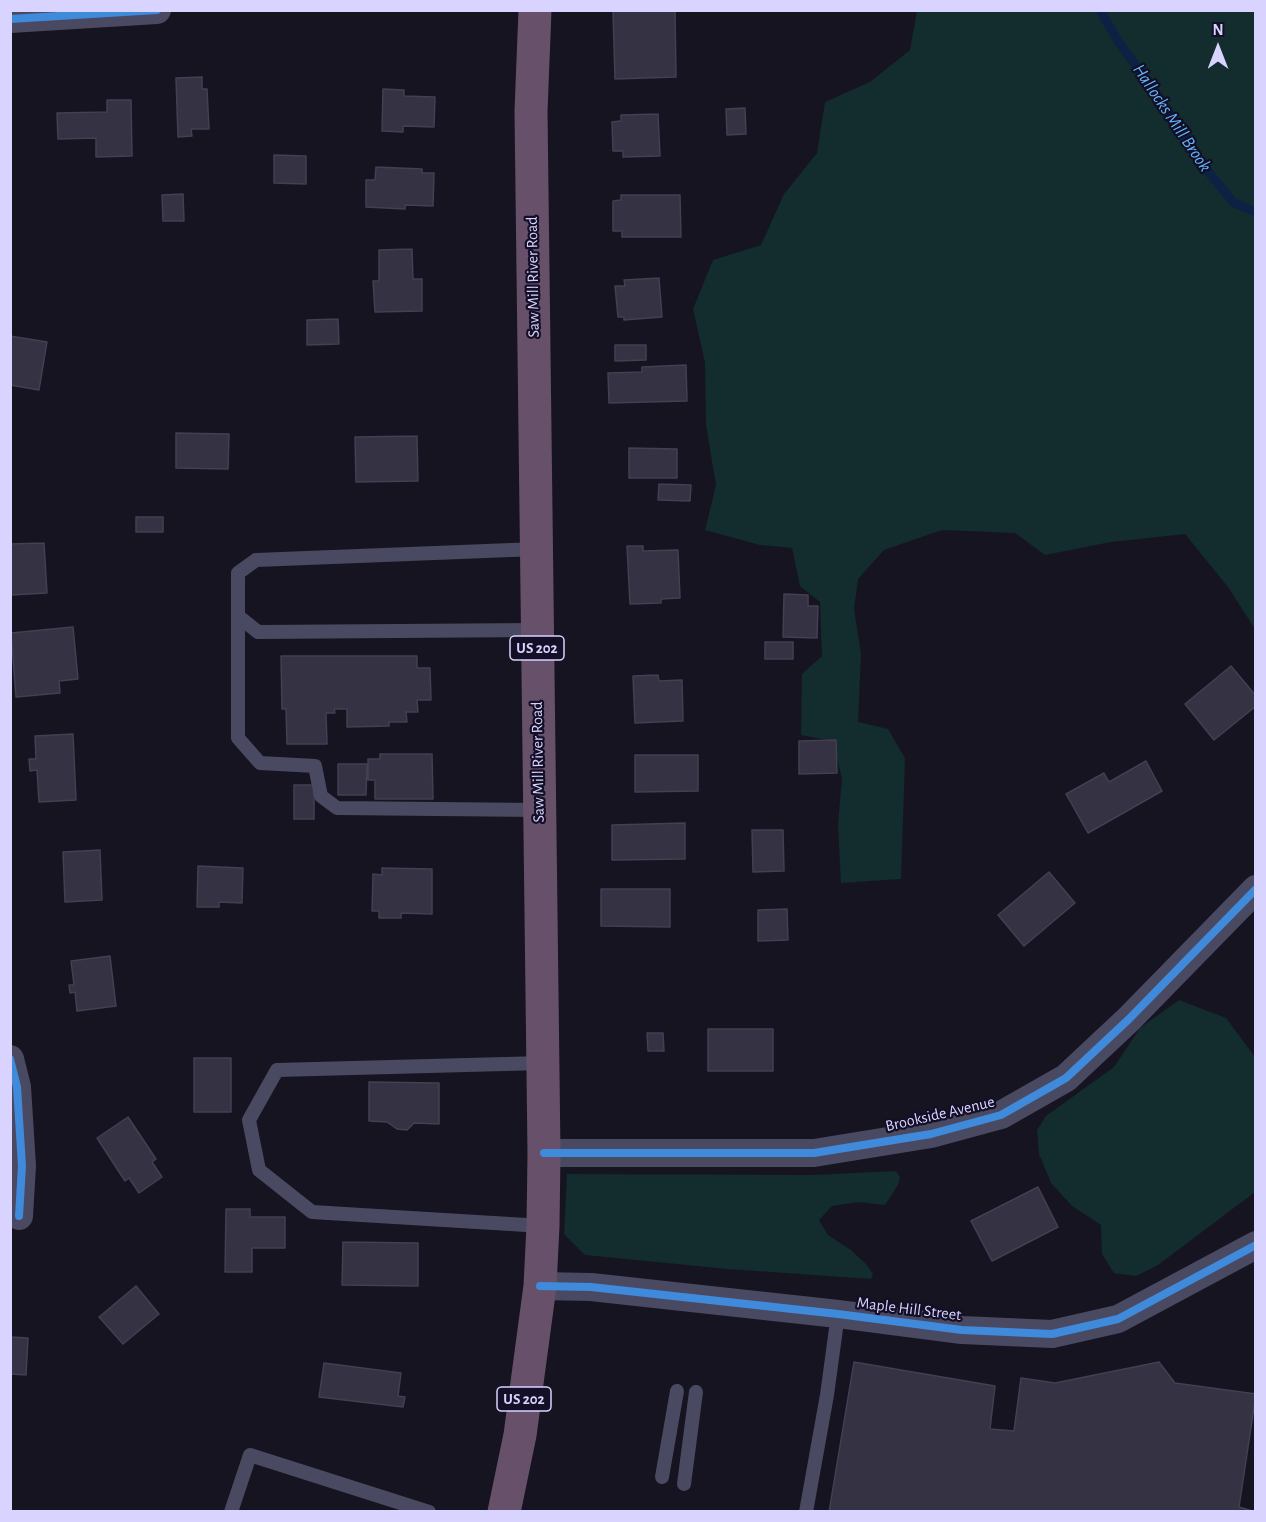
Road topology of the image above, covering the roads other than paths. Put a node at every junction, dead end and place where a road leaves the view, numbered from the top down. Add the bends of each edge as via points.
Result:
1 (157, 10) edge
2 (535, 10) edge
3 (10, 19) edge
4 (537, 549) junction
5 (237, 616) junction
6 (537, 630) junction
7 (539, 810) junction
8 (1256, 889) edge
9 (10, 1059) edge
10 (543, 1063) junction
11 (544, 1152) junction
12 (19, 1216) dead end
13 (543, 1226) junction
14 (1256, 1245) edge
15 (540, 1287) junction
16 (838, 1314) junction
17 (677, 1391) dead end
18 (696, 1392) dead end
19 (662, 1477) dead end
20 (684, 1484) dead end
21 (231, 1512) edge
22 (429, 1512) edge
23 (504, 1512) edge
24 (806, 1512) edge

1 - 3 street
2 - 4 highway, Saw Mill River Road / US 202 via 531,111
4 - 5 lane via 256,560 237,573
4 - 6 highway, Saw Mill River Road / US 202
5 - 6 lane via 258,632
5 - 7 lane via 238,738 260,763 315,766 321,796 338,808
6 - 7 highway, Saw Mill River Road / US 202
7 - 10 highway, Saw Mill River Road / US 202
8 - 11 street, Brookside Avenue via 1066,1078 1001,1115 931,1134 814,1152
9 - 12 street via 17,1088 22,1166
10 - 11 highway, Saw Mill River Road / US 202
10 - 13 lane via 277,1070 249,1119 260,1170 312,1212
11 - 13 highway, Saw Mill River Road / US 202
13 - 15 highway, Saw Mill River Road / US 202
14 - 16 street, Maple Hill Street via 1118,1319 1052,1334 962,1330
15 - 16 street, Maple Hill Street via 591,1287
15 - 23 highway, Saw Mill River Road / US 202 via 520,1435
16 - 24 lane
17 - 19 lane
18 - 20 lane
21 - 22 lane via 250,1455

